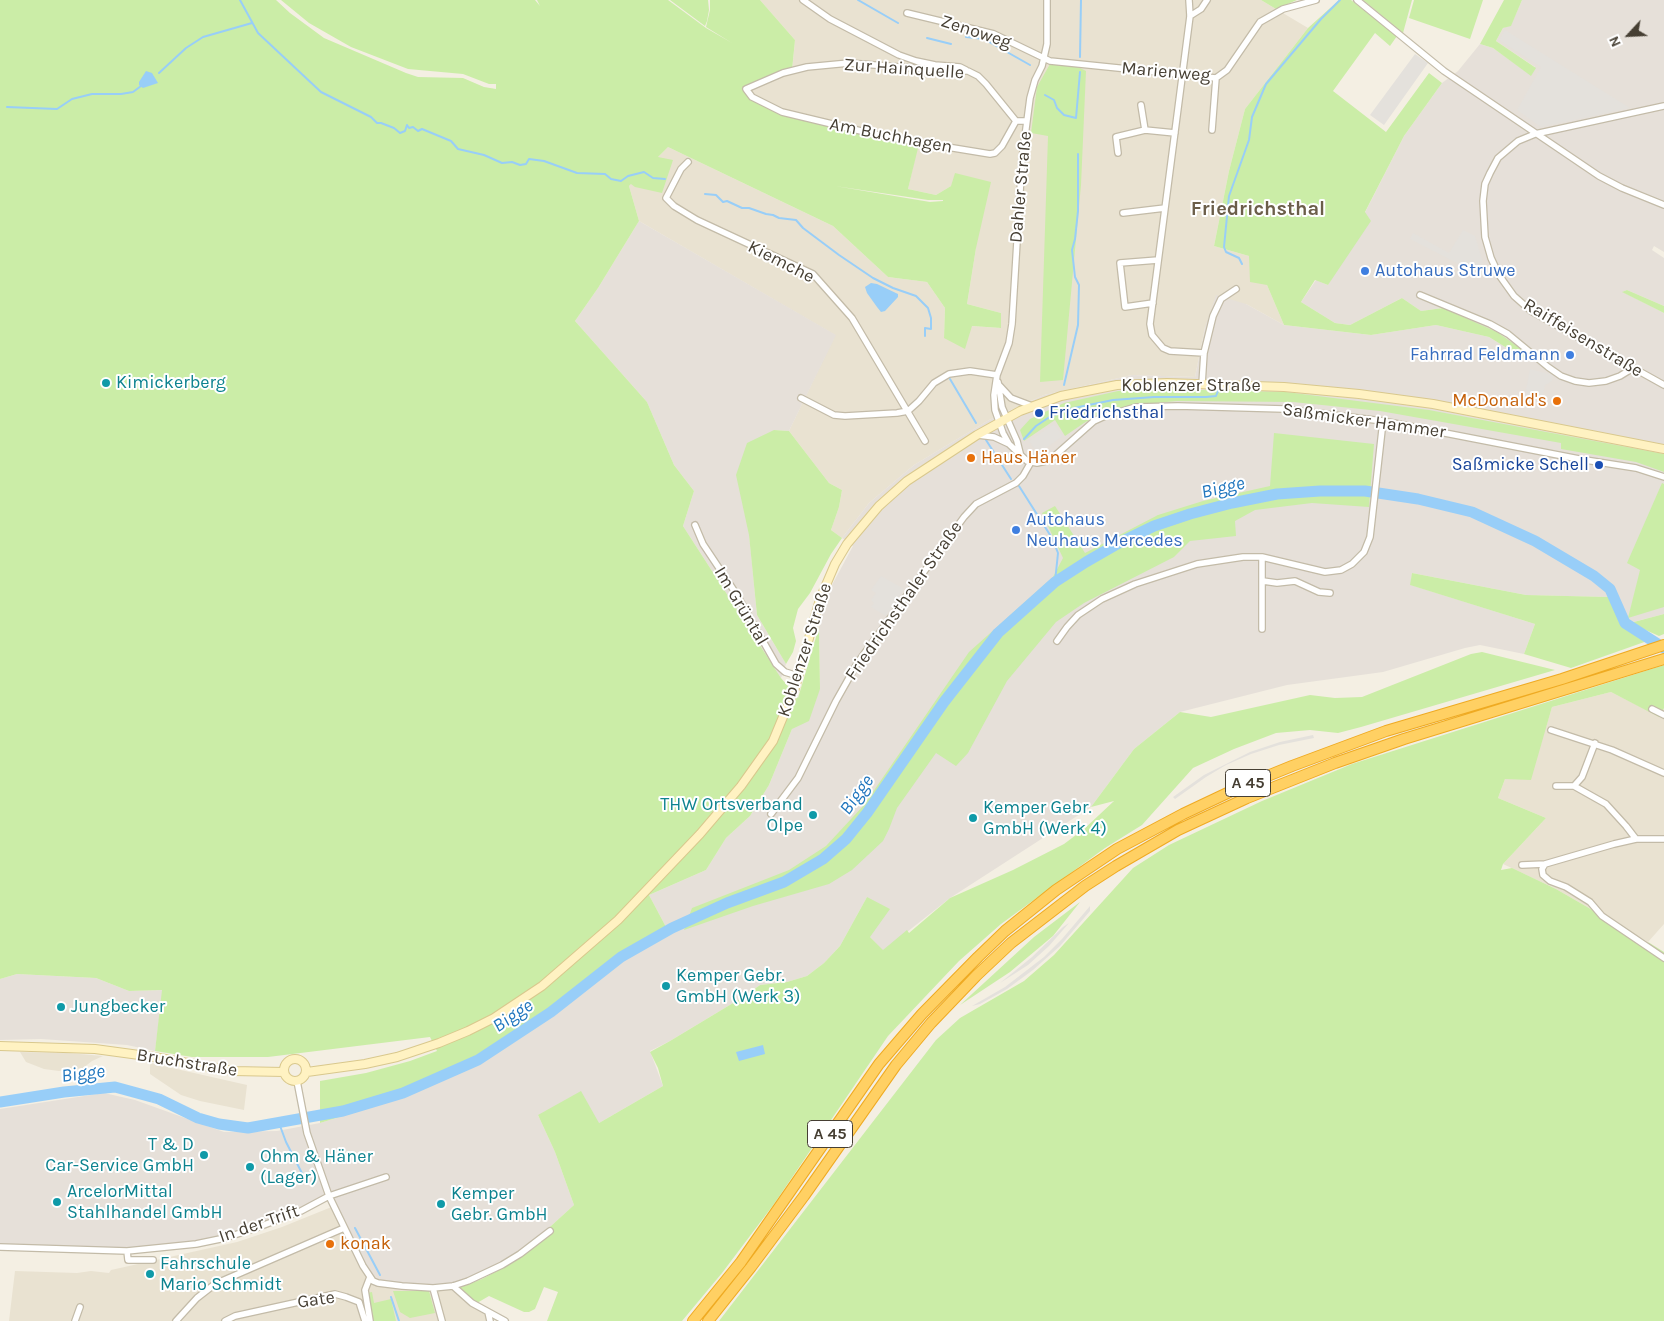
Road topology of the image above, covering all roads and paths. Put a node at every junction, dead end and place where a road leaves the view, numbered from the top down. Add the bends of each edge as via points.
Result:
1 (803, 0) edge
2 (1047, 0) edge
3 (1189, 0) edge
4 (1207, 0) edge
5 (1316, 0) edge
6 (1357, 0) edge
7 (907, 13) dead end
8 (1190, 16) junction
9 (1044, 58) junction
10 (968, 71) junction
11 (1183, 75) junction
12 (1216, 78) junction
13 (746, 89) joint
14 (1141, 104) dead end
15 (1664, 106) edge
16 (1016, 121) junction
17 (1026, 121) junction
18 (1145, 130) junction
19 (1212, 130) dead end
20 (1175, 133) junction
21 (1535, 134) junction
22 (1118, 153) dead end
23 (688, 162) dead end
24 (1664, 205) edge
25 (1165, 208) junction
26 (1123, 213) dead end
27 (1158, 260) junction
28 (1236, 289) dead end
29 (1420, 296) dead end
30 (1153, 303) junction
31 (1204, 354) junction
32 (1633, 368) junction
33 (997, 375) junction
34 (998, 384) junction
35 (1202, 384) junction
36 (1664, 385) edge
37 (800, 398) dead end
38 (1032, 406) junction
39 (908, 411) junction
40 (1006, 418) junction
41 (1383, 421) junction
42 (998, 422) junction
43 (977, 435) junction
44 (925, 441) dead end
45 (1009, 444) junction
46 (1664, 449) edge
47 (1020, 453) junction
48 (1031, 462) junction
49 (1664, 477) edge
50 (696, 525) dead end
51 (1262, 557) junction
52 (1263, 581) junction
53 (1330, 593) dead end
54 (1262, 629) dead end
55 (1057, 641) dead end
56 (1664, 645) edge
57 (1664, 659) edge
58 (798, 676) junction
59 (1652, 709) dead end
60 (1664, 715) edge
61 (1550, 730) dead end
62 (1595, 743) junction
63 (1664, 773) edge
64 (1556, 786) dead end
65 (1574, 786) junction
66 (771, 814) dead end
67 (1636, 839) junction
68 (1664, 839) edge
69 (1545, 864) junction
70 (1522, 865) dead end
71 (1664, 958) edge
72 (0, 1046) edge
73 (284, 1072) junction
74 (306, 1072) junction
75 (297, 1082) junction
76 (386, 1177) dead end
77 (329, 1196) junction
78 (344, 1228) junction
79 (550, 1231) dead end
80 (0, 1247) edge
81 (127, 1251) junction
82 (153, 1260) dead end
83 (370, 1278) junction
84 (453, 1286) junction
85 (433, 1288) junction
86 (80, 1307) dead end
87 (488, 1312) junction
88 (75, 1321) edge
89 (176, 1321) edge
90 (227, 1321) edge
91 (364, 1321) edge
92 (370, 1321) edge
93 (442, 1321) edge
94 (490, 1321) edge
95 (505, 1321) edge
96 (693, 1321) edge
97 (708, 1321) edge

1 - 10 street via 830,19 899,55 935,65 960,66
2 - 9 street, Dahler Straße via 1048,34
3 - 8 street
4 - 8 street
5 - 12 street, Marienweg via 1283,9 1260,22 1227,70
6 - 21 street via 1444,71
7 - 9 street, Zenoweg via 994,34
8 - 11 street
9 - 11 street, Marienweg
9 - 17 street, Dahler Straße via 1032,88
10 - 13 street, Zur Hainquelle via 848,62 783,73
10 - 16 street, Zur Hainquelle via 986,84
11 - 12 street, Marienweg
11 - 20 street
12 - 19 street
13 - 16 street, Am Buchhagen via 752,97 782,112 806,119 886,137 990,154 1002,146
14 - 18 street
15 - 21 street, Raiffeisenstraße
16 - 17 street
17 - 33 street, Dahler Straße via 1012,324
18 - 20 street
18 - 22 street via 1116,137
20 - 25 street
21 - 24 street via 1598,176
21 - 32 street, Raiffeisenstraße via 1518,141 1498,158 1485,184 1485,236 1491,258 1514,296 1531,312
23 - 39 street, Kiemche via 666,198 697,220 813,274 852,318
25 - 26 street
25 - 27 street
27 - 30 street
27 - 30 street via 1120,263 1125,307
28 - 31 street via 1221,299 1213,316
29 - 32 street via 1490,324 1508,334 1561,376 1575,381 1606,381
30 - 31 street via 1150,324 1158,344 1170,351
31 - 35 street
32 - 36 street, Raiffeisenstraße
33 - 34 street, Dahler Straße
33 - 39 street via 949,374 934,383
33 - 42 street, Dahler Straße via 994,401
34 - 38 street via 1011,398
34 - 40 street, Dahler Straße
35 - 38 main road, Koblenzer Straße via 1117,385 1061,396
35 - 46 main road, Koblenzer Straße via 1284,387 1424,403
37 - 39 street via 834,415
38 - 40 main road, Koblenzer Straße
39 - 44 street, Kiemche
40 - 42 main road, Koblenzer Straße
40 - 47 street
41 - 48 street, Saßmicker Hammer via 1284,409 1136,407 1094,421 1054,457 1041,463
41 - 49 street, Saßmicker Hammer via 1636,468
41 - 51 street via 1370,537 1361,556 1348,567 1319,572
42 - 43 main road, Koblenzer Straße
42 - 45 street
43 - 45 street via 994,437
43 - 58 main road, Koblenzer Straße via 898,488 847,544 820,599
45 - 47 street
47 - 48 street
48 - 66 street, Friedrichsthaler Straße via 1016,483 970,510 953,532 858,662 798,778
50 - 58 street, Im Grüntal via 703,544 776,664 785,672
51 - 52 street
51 - 55 street via 1198,564 1135,584 1085,610
52 - 53 street via 1295,581 1319,592
52 - 54 street
56 - 96 highway, A 45 via 1386,731 1238,788 1117,850 1056,890 978,957 879,1064 741,1262
57 - 97 highway, A 45 via 1352,757 1247,798 1178,830 1116,866 1012,943 931,1023 896,1065 757,1259
58 - 74 main road, Koblenzer Straße via 774,741 735,793 624,914 542,986 494,1018 439,1043 365,1064
59 - 60 street
61 - 62 street
62 - 63 street
62 - 65 street via 1582,777
64 - 65 street
65 - 67 street via 1606,804
67 - 68 street
67 - 69 street
69 - 70 street
69 - 71 street via 1543,875 1550,881 1566,886 1590,902 1602,916
72 - 73 main road, Bruchstraße via 95,1049 233,1071
73 - 74 main road via 287,1063 297,1059 304,1063
73 - 75 main road via 289,1080
74 - 75 main road
75 - 77 street via 308,1133
76 - 77 street, In der Trift
77 - 78 street
77 - 81 street, In der Trift via 279,1220 225,1238
78 - 83 street
78 - 89 street via 229,1276 197,1298
79 - 84 street via 502,1265
80 - 81 street, In der Trift
81 - 82 street, In der Trift via 128,1260
83 - 85 street via 378,1283
83 - 92 street via 365,1290
84 - 85 street
84 - 87 street via 466,1299
85 - 93 street
86 - 88 street
87 - 94 street
87 - 95 street
90 - 91 street, Gate via 235,1316 334,1294 359,1302

